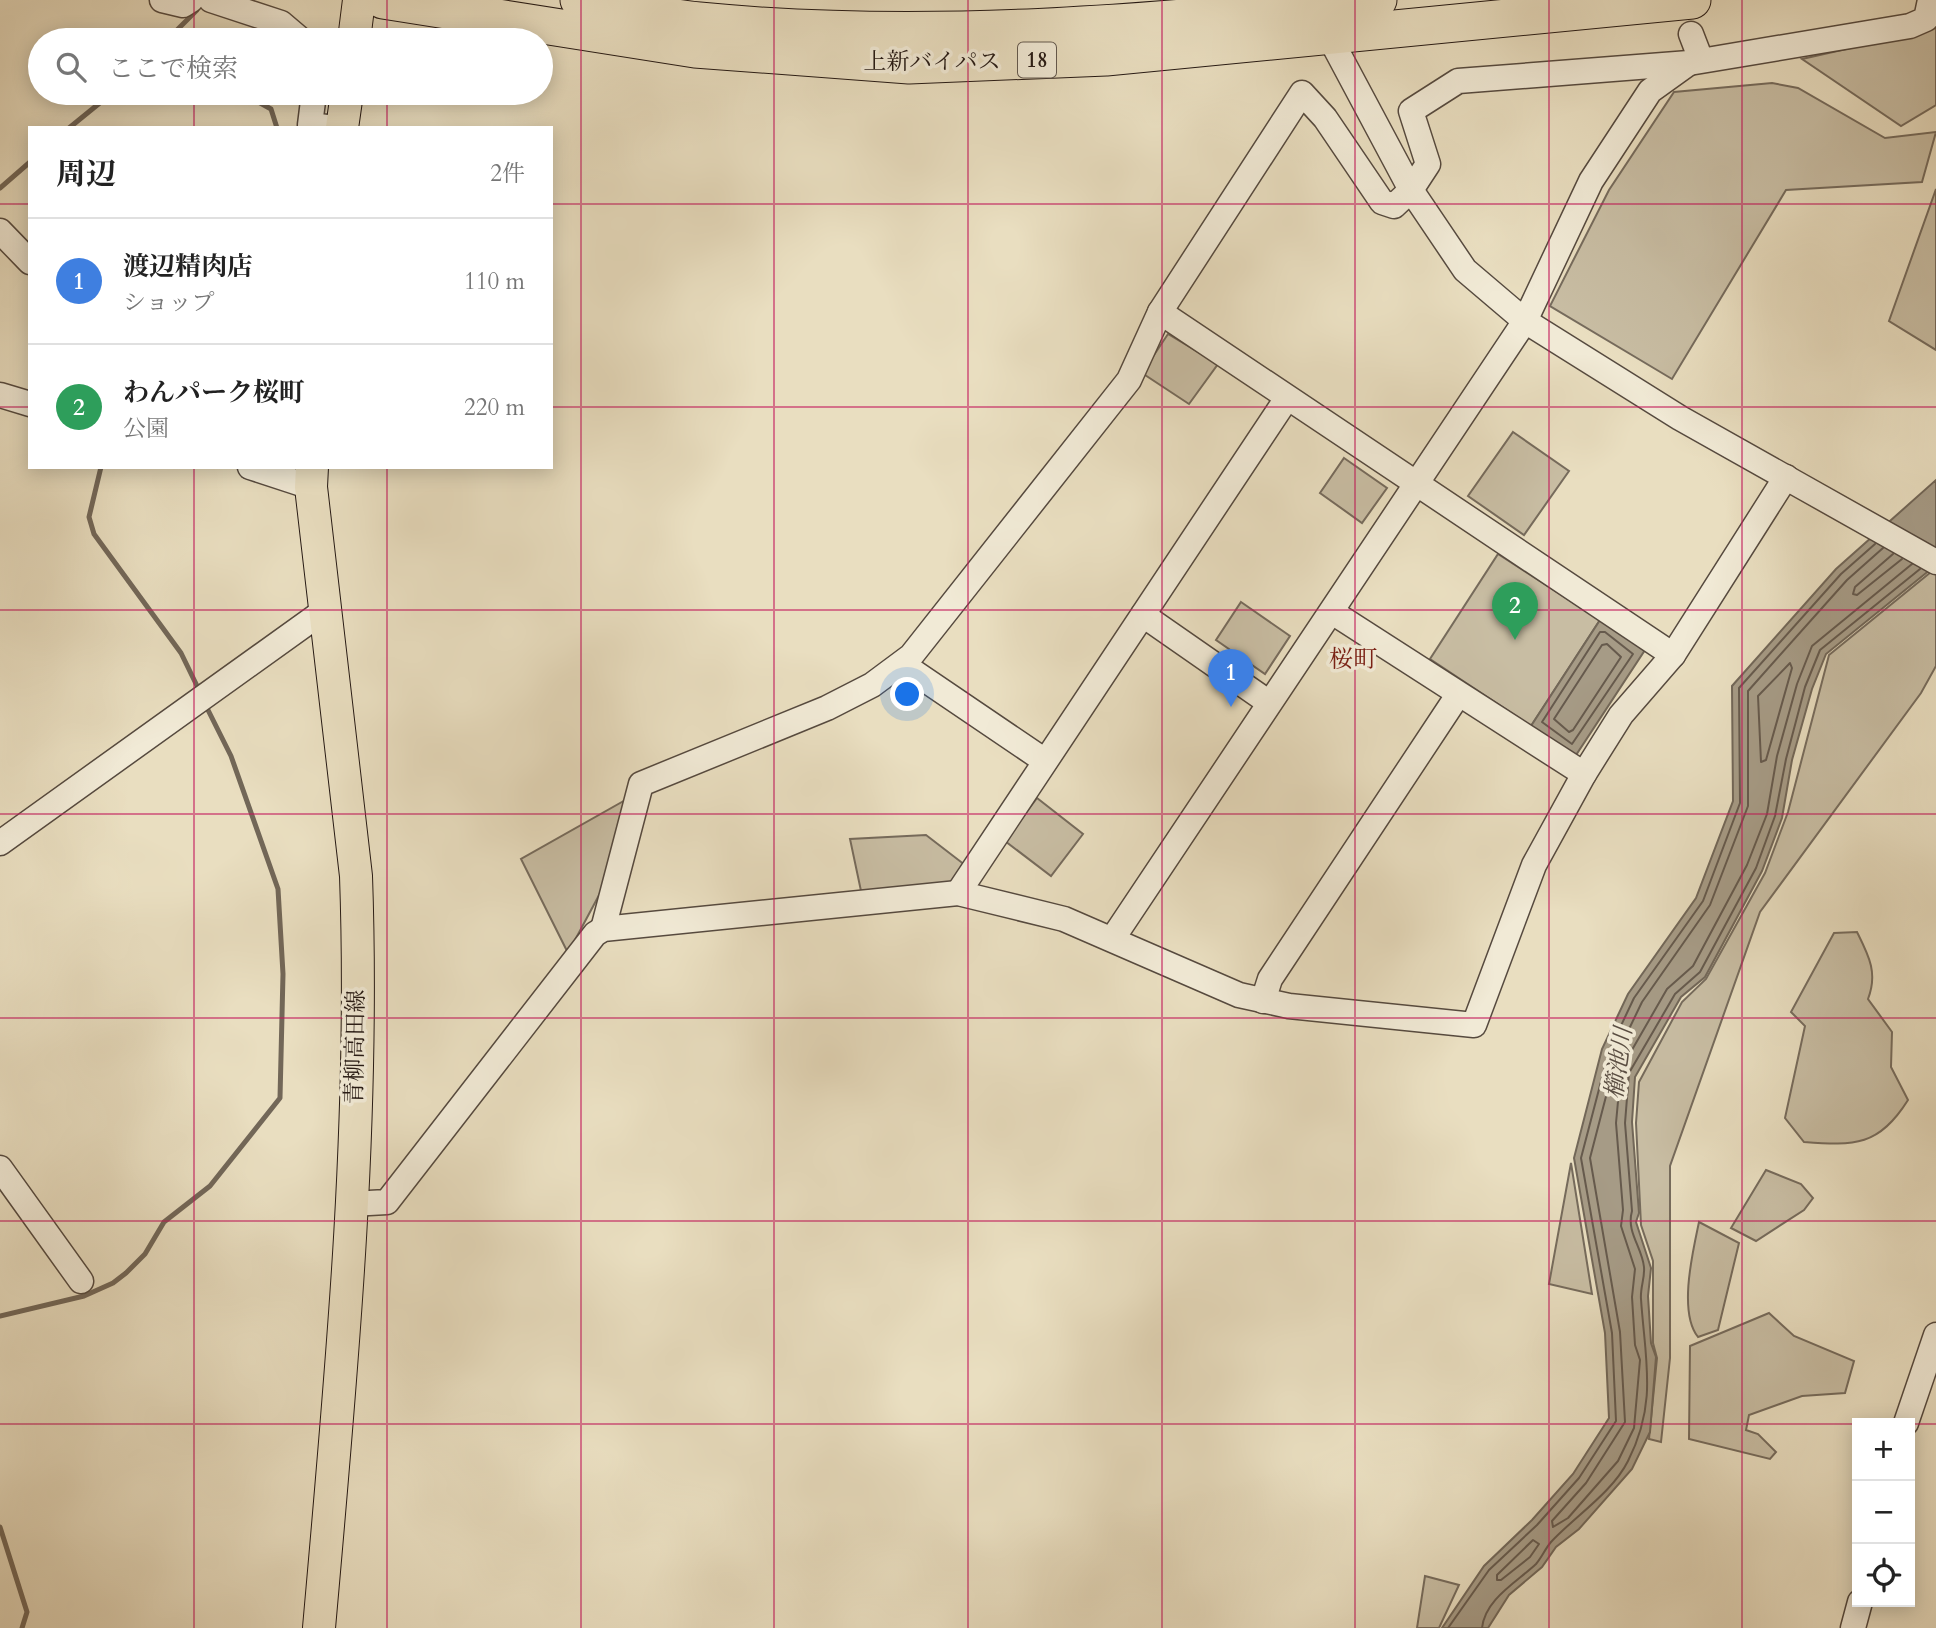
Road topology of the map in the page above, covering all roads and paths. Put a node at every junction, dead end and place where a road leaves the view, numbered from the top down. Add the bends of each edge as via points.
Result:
1 (162, 0) edge
2 (191, 0) edge
3 (211, 0) edge
4 (359, 0) edge
5 (383, 0) edge
6 (579, 0) edge
7 (1378, 0) edge
8 (1930, 0) edge
9 (1316, 14) edge
10 (1692, 17) edge
11 (287, 28) edge
12 (356, 28) edge
13 (1695, 61) junction
14 (312, 105) edge
15 (345, 105) edge
16 (318, 126) edge
17 (342, 126) edge
18 (1411, 190) junction
19 (0, 231) edge
20 (28, 260) edge
21 (1160, 312) junction
22 (1525, 321) junction
23 (0, 395) edge
24 (1287, 398) junction
25 (28, 403) edge
26 (262, 469) edge
27 (311, 477) edge
28 (1786, 477) junction
29 (1418, 485) junction
30 (1936, 562) edge
31 (325, 610) junction
32 (1332, 612) junction
33 (1143, 615) junction
34 (1673, 655) junction
35 (902, 664) junction
36 (1458, 695) junction
37 (1268, 702) junction
38 (1045, 761) junction
39 (1584, 774) junction
40 (0, 843) edge
41 (958, 893) junction
42 (603, 929) junction
43 (1114, 939) junction
44 (1263, 1001) junction
45 (0, 1168) edge
46 (351, 1204) junction
47 (81, 1281) dead end
48 (1936, 1335) edge
49 (1908, 1418) edge
50 (1859, 1607) edge
51 (319, 1628) edge
52 (1853, 1628) edge

1 - 2 street via 183,5
3 - 11 street
4 - 12 main road
5 - 9 highway, 上新バイパス / 18 via 695,49 909,65 1107,57
6 - 9 highway, 上新バイパス / 18 via 698,21 901,32
7 - 9 highway, 上新バイパス / 18
8 - 13 street via 1926,19 1910,26
9 - 10 highway, 上新バイパス / 18
9 - 18 street
10 - 13 street
13 - 18 street via 1458,81 1411,111 1428,164
13 - 22 street via 1650,91 1591,181
14 - 16 street via 310,125
15 - 17 main road
18 - 21 street via 1394,206 1382,202 1303,93
18 - 22 street via 1465,270
19 - 20 street
21 - 24 street
21 - 35 street via 1129,380
22 - 28 street via 1680,418
22 - 29 street
23 - 25 street
24 - 29 street
24 - 33 street
26 - 27 street
27 - 31 main road, 青柳高田線
28 - 30 street
28 - 34 street
29 - 32 street
29 - 34 street
31 - 40 street
31 - 46 main road, 青柳高田線 via 356,876
32 - 36 street
32 - 37 street
33 - 37 street
33 - 38 street
34 - 39 street via 1621,715
35 - 38 street
35 - 42 street via 827,708 641,784
36 - 39 street
36 - 44 street via 1270,979
37 - 43 street
38 - 41 street
39 - 44 street via 1534,865 1474,1025
41 - 42 street
41 - 43 street via 1064,919
42 - 46 street via 387,1202
43 - 44 street via 1239,995
45 - 47 street
46 - 51 main road, 青柳高田線 via 348,1294
48 - 49 street
50 - 52 street

